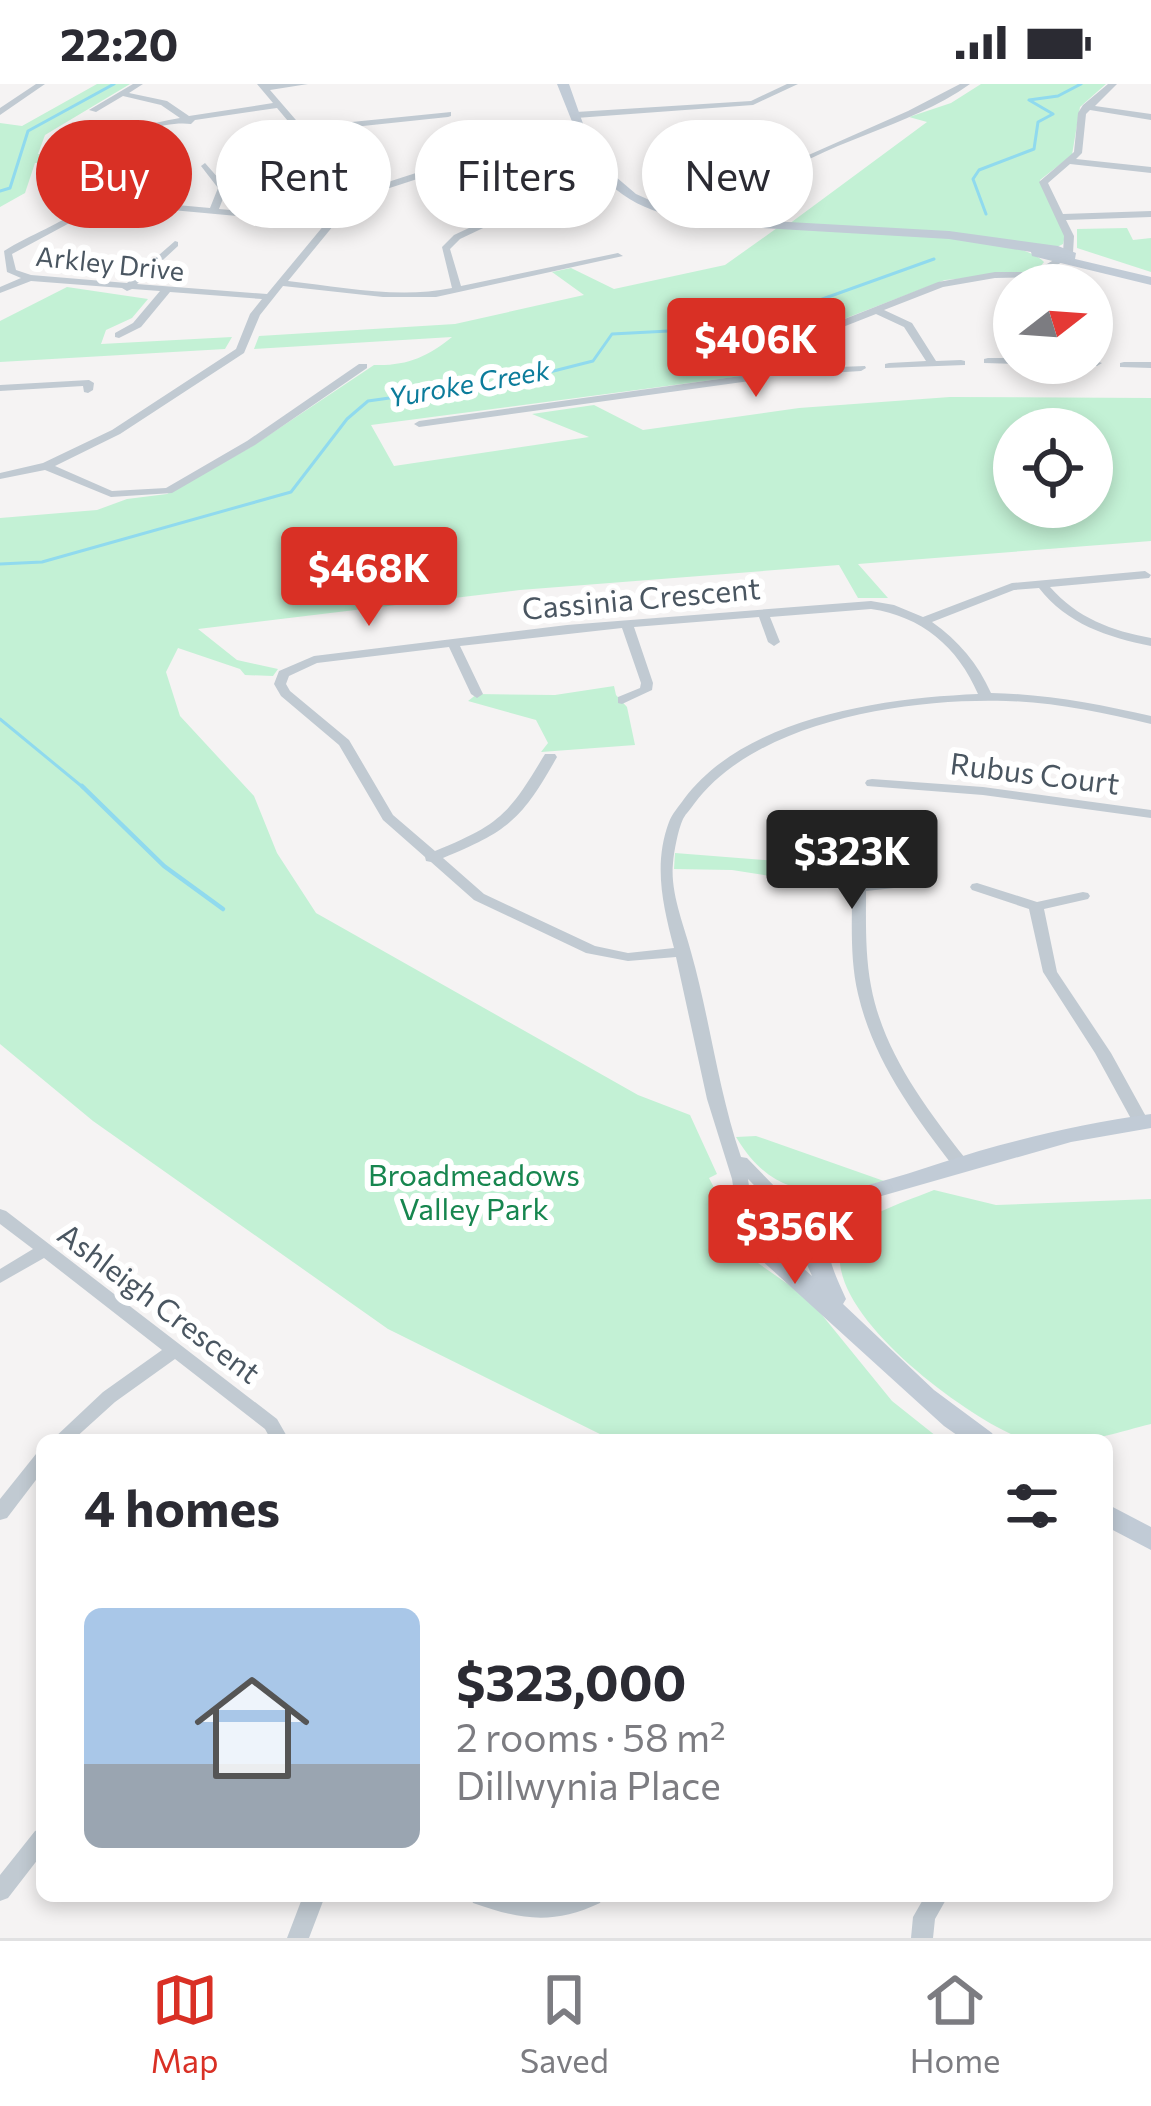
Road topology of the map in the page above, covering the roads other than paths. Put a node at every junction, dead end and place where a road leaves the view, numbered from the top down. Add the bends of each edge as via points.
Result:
1 (41, 84) edge
2 (139, 84) edge
3 (304, 84) edge
4 (563, 84) edge
5 (794, 84) edge
6 (966, 84) edge
7 (1113, 84) edge
8 (262, 86) edge
9 (123, 94) junction
10 (0, 97) edge
11 (19, 99) junction
12 (279, 105) junction
13 (1086, 107) junction
14 (93, 110) dead end
15 (0, 112) edge
16 (448, 114) dead end
17 (576, 116) junction
18 (1151, 117) edge
19 (190, 120) edge
20 (292, 120) edge
21 (391, 120) edge
22 (577, 120) edge
23 (192, 121) edge
24 (813, 157) edge
25 (1070, 160) junction
26 (205, 166) dead end
27 (1151, 170) edge
28 (192, 209) edge
29 (213, 211) junction
30 (216, 211) edge
31 (1151, 214) edge
32 (1060, 217) junction
33 (813, 227) edge
34 (56, 228) edge
35 (327, 228) edge
36 (476, 228) edge
37 (175, 244) dead end
38 (3, 253) edge
39 (618, 256) dead end
40 (1054, 260) edge
41 (30, 278) junction
42 (1151, 280) edge
43 (281, 283) junction
44 (127, 288) junction
45 (0, 290) edge
46 (458, 290) junction
47 (165, 292) junction
48 (269, 297) junction
49 (878, 310) junction
50 (119, 335) dead end
51 (988, 361) dead end
52 (993, 361) edge
53 (961, 363) dead end
54 (788, 364) junction
55 (932, 364) junction
56 (1124, 365) dead end
57 (1151, 365) edge
58 (364, 366) dead end
59 (889, 366) dead end
60 (861, 368) dead end
61 (90, 384) dead end
62 (0, 388) edge
63 (419, 424) dead end
64 (46, 466) junction
65 (0, 476) edge
66 (1144, 575) dead end
67 (1041, 583) junction
68 (764, 613) junction
69 (921, 622) junction
70 (627, 624) junction
71 (774, 641) dead end
72 (1151, 642) edge
73 (453, 643) junction
74 (477, 694) dead end
75 (986, 697) junction
76 (622, 700) dead end
77 (1151, 720) edge
78 (550, 757) dead end
79 (872, 783) dead end
80 (1151, 814) edge
81 (431, 858) junction
82 (788, 869) dead end
83 (922, 881) dead end
84 (977, 887) dead end
85 (859, 888) junction
86 (1083, 896) dead end
87 (1036, 906) junction
88 (684, 952) junction
89 (1146, 1122) edge
90 (733, 1150) junction
91 (959, 1162) junction
92 (887, 1187) junction
93 (795, 1204) junction
94 (0, 1215) edge
95 (746, 1220) junction
96 (817, 1237) junction
97 (765, 1250) junction
98 (43, 1251) junction
99 (0, 1277) edge
100 (843, 1316) junction
101 (173, 1352) junction
102 (68, 1434) edge
103 (277, 1434) edge
104 (975, 1434) edge
105 (36, 1467) edge
106 (0, 1513) edge
107 (1113, 1518) edge
108 (1151, 1540) edge
109 (36, 1846) edge
110 (0, 1891) edge
111 (312, 1902) edge
112 (500, 1902) edge
113 (576, 1902) edge
114 (933, 1902) edge
115 (298, 1938) edge
116 (922, 1938) edge

1 - 11 street
2 - 9 street
3 - 8 street
4 - 17 street
5 - 17 street via 753,103
6 - 24 street
7 - 13 street
8 - 12 street
9 - 14 street
9 - 19 street via 164,103
10 - 11 street
11 - 15 street
12 - 20 street
12 - 23 street
13 - 18 street
13 - 25 street
16 - 21 street
17 - 22 street
25 - 27 street
25 - 32 street via 1043,182
26 - 29 street via 223,188
28 - 29 street
29 - 30 street
31 - 32 street
32 - 40 street
33 - 40 street via 961,236
34 - 38 street, Arkley Drive
35 - 43 street
36 - 46 street via 445,249
37 - 44 street
38 - 41 street, Arkley Drive via 12,272
39 - 46 street
40 - 42 street
40 - 49 street via 941,284
41 - 44 street, Arkley Drive
41 - 45 street
43 - 46 street via 383,294
43 - 48 street
44 - 47 street, Arkley Drive
47 - 48 street, Arkley Drive
47 - 50 street
48 - 64 street via 240,350 116,433
49 - 54 street via 816,334
49 - 55 street via 908,325
51 - 52 street
53 - 55 street
54 - 60 street
54 - 63 street via 758,376
55 - 59 street
56 - 57 street
58 - 64 street via 168,490 111,494
61 - 62 street
64 - 65 street
66 - 67 street
67 - 69 street
67 - 72 street via 1078,620
68 - 69 street, Cassinia Crescent via 887,606
68 - 70 street, Cassinia Crescent
68 - 71 street
69 - 75 street, Cassinia Crescent via 964,650
70 - 73 street, Cassinia Crescent
70 - 76 street via 647,683
73 - 74 street
73 - 81 street, Cassinia Crescent via 314,660 293,666 280,684 344,743 388,818
75 - 77 street
75 - 88 street via 823,718 724,767 688,802 668,847
78 - 81 street via 510,821
79 - 80 street, Rubus Court
81 - 88 street, Cassinia Crescent via 478,897 591,950 628,957
82 - 85 street
83 - 85 street
84 - 87 street
85 - 91 street via 860,965 873,1018 919,1112
86 - 87 street
87 - 89 street via 1050,972
88 - 90 street
89 - 91 street
90 - 93 street via 754,1178
90 - 95 street
91 - 92 street
92 - 93 street
92 - 96 street
93 - 95 street via 769,1203
93 - 96 street via 815,1217
94 - 98 street, Ashleigh Crescent
95 - 97 street via 748,1237
96 - 97 street via 794,1253
96 - 100 street via 817,1260
97 - 100 street
98 - 99 street
98 - 101 street, Ashleigh Crescent
100 - 104 street via 904,1382
101 - 102 street
101 - 103 street, Ashleigh Crescent
105 - 106 street
107 - 108 street
109 - 110 street
111 - 115 street
112 - 113 street via 555,1910
114 - 116 street

